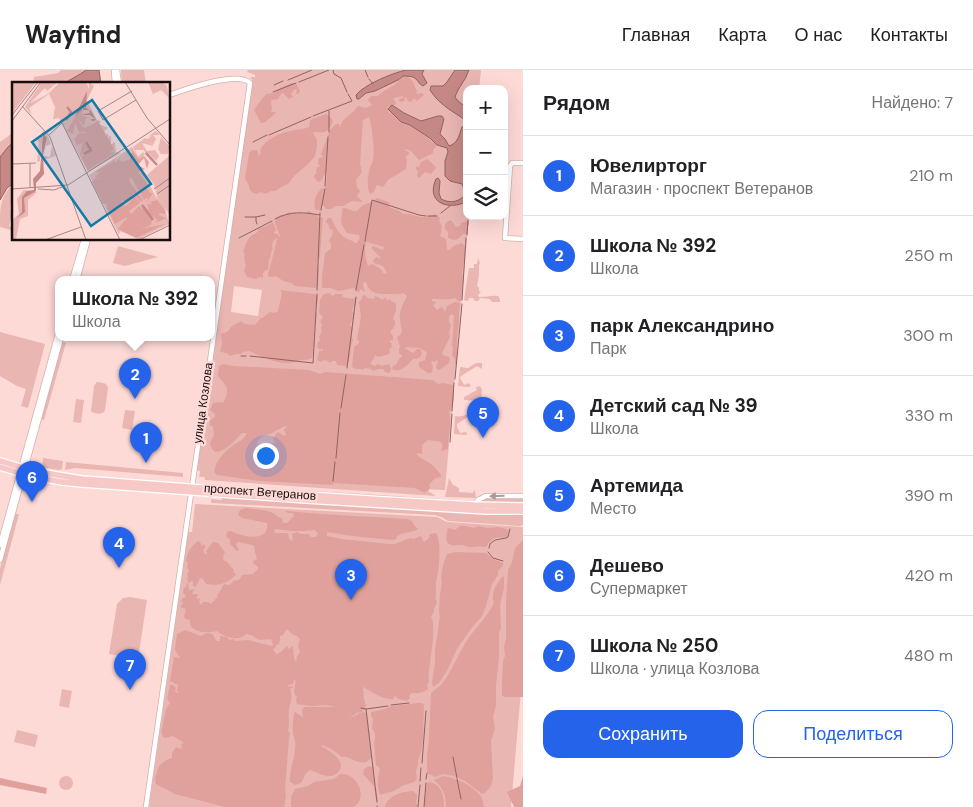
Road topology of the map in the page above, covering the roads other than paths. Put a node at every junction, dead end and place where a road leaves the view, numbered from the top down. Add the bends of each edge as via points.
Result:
1 (170, 95) edge
2 (523, 163) edge
3 (523, 239) edge
4 (84, 240) edge
5 (88, 240) edge
6 (73, 276) edge
7 (77, 276) edge
8 (215, 325) edge
9 (56, 341) edge
10 (60, 341) edge
11 (213, 341) edge
12 (0, 461) edge
13 (0, 468) edge
14 (22, 471) junction
15 (191, 490) junction
16 (523, 496) edge
17 (474, 505) junction
18 (523, 506) edge
19 (523, 511) edge
20 (0, 545) edge
21 (0, 560) edge
22 (146, 807) edge

1 - 8 street, улица Козлова via 206,82 231,78 247,80 250,85
2 - 3 street via 514,162 510,166 505,238
4 - 6 street
5 - 7 street
9 - 14 street
10 - 14 street
11 - 15 street, улица Козлова
12 - 14 main road, проспект Ветеранов
13 - 14 main road, проспект Ветеранов
14 - 15 main road, проспект Ветеранов
14 - 20 street
14 - 21 street
15 - 17 main road, проспект Ветеранов
15 - 19 main road, проспект Ветеранов
15 - 22 street, улица Козлова
16 -> 17 street via 486,496
17 - 18 main road, проспект Ветеранов

